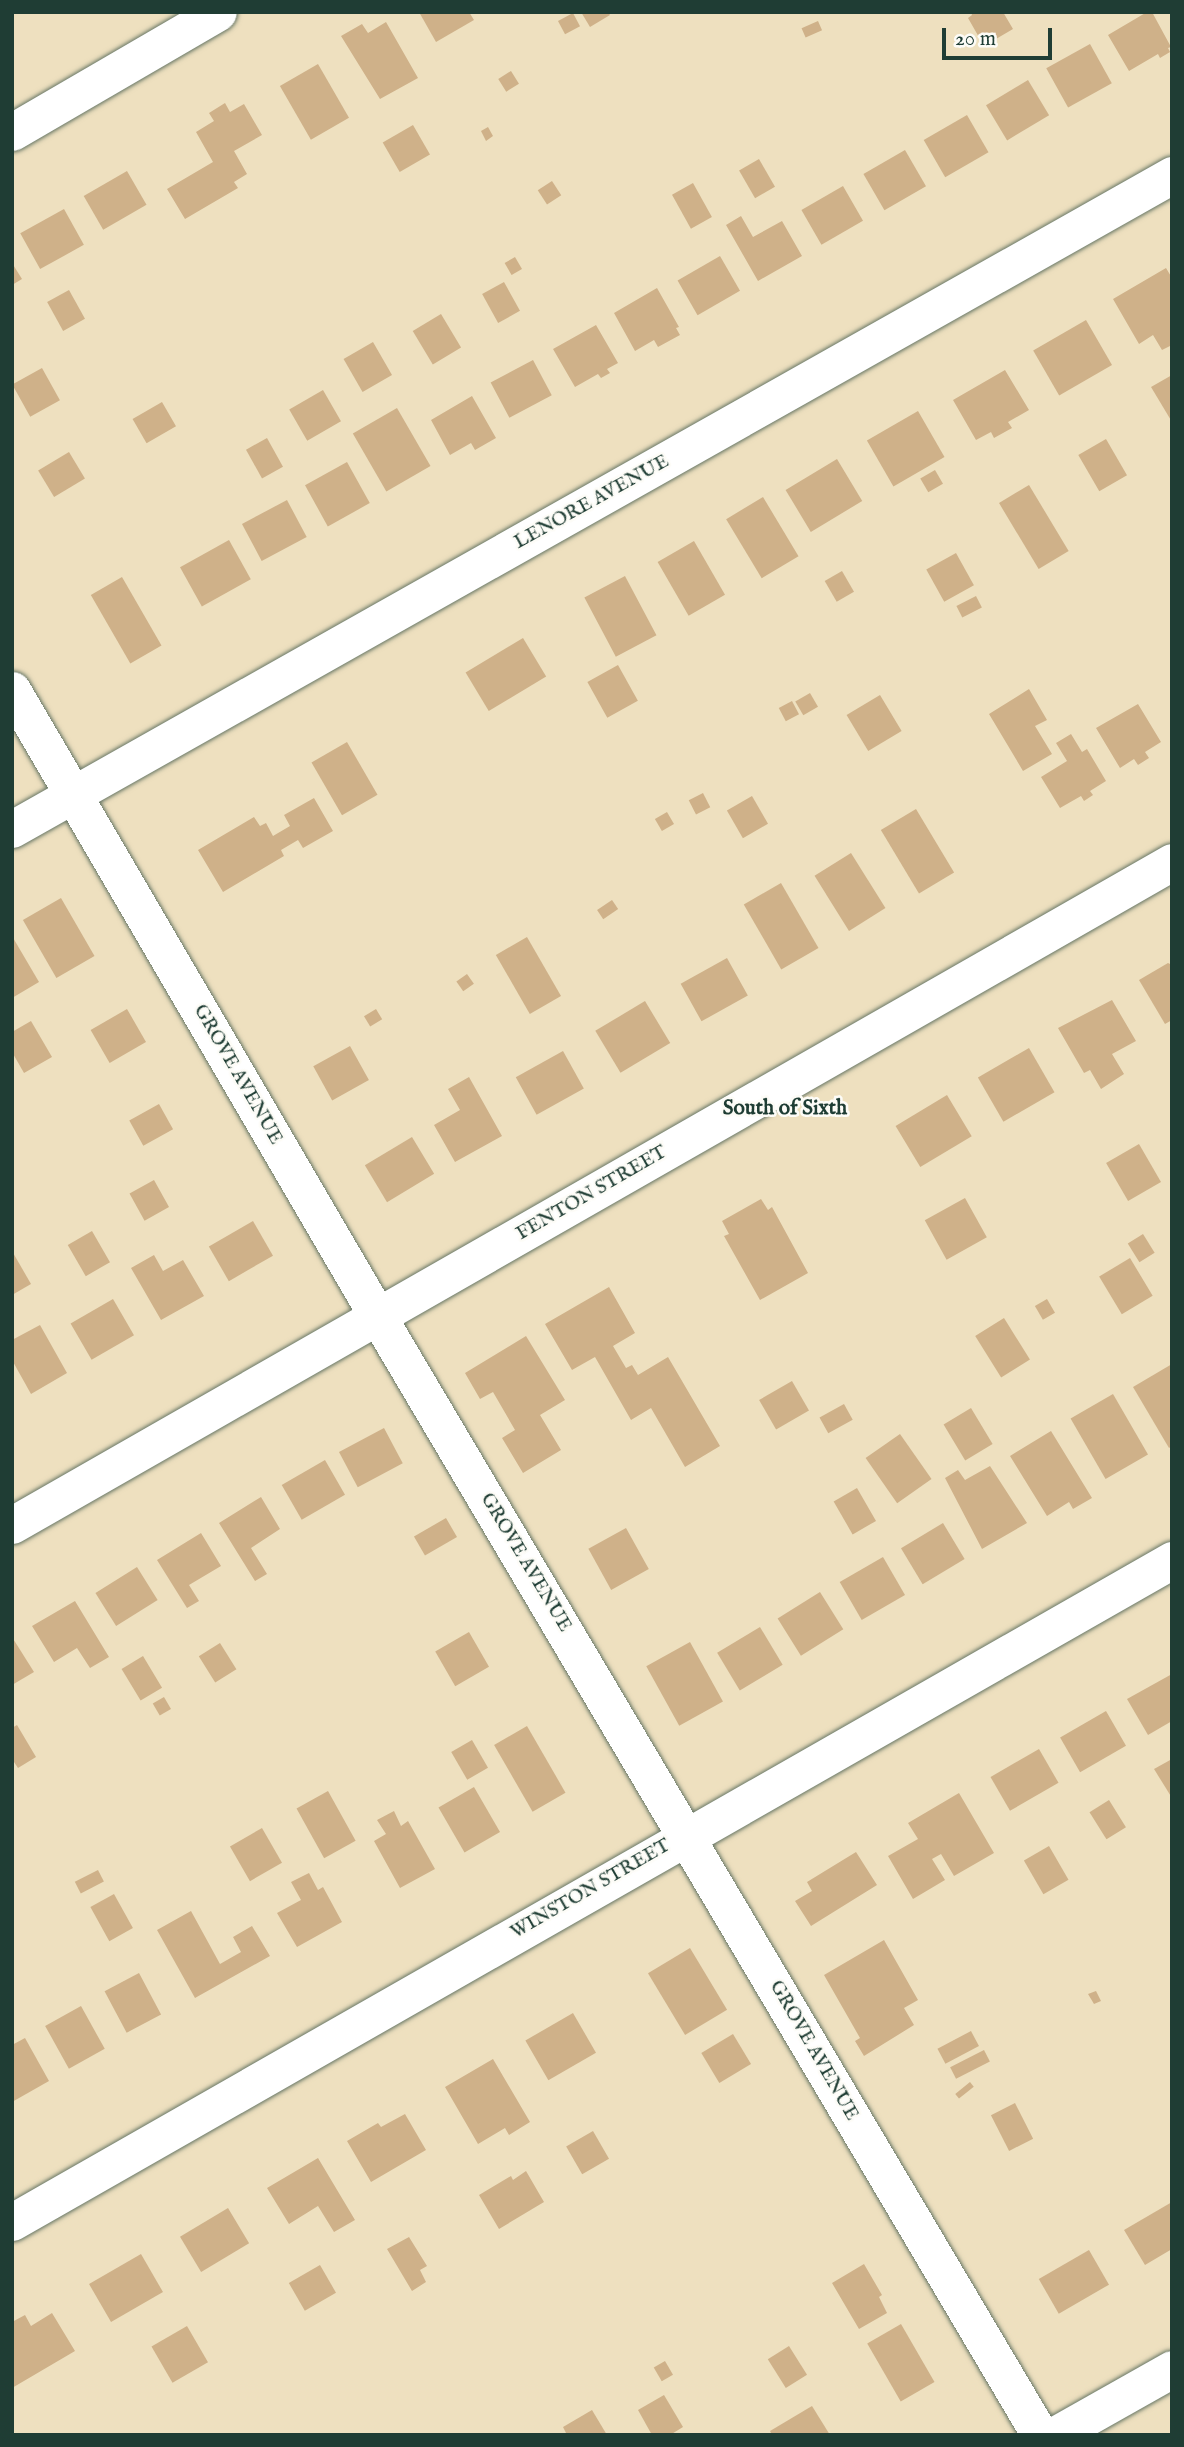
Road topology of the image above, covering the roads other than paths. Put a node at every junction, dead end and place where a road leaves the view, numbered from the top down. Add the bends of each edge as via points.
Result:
1 (218, 12) edge
2 (12, 132) edge
3 (1172, 175) edge
4 (12, 690) edge
5 (73, 796) junction
6 (12, 829) edge
7 (1172, 862) edge
8 (378, 1317) junction
9 (12, 1525) edge
10 (1172, 1560) edge
11 (687, 1835) junction
12 (12, 2222) edge
13 (1172, 2369) edge
14 (1040, 2435) edge
15 (1055, 2435) edge

1 - 2 street
3 - 5 street, LENORE AVENUE
4 - 5 street, GROVE AVENUE
5 - 6 street, LENORE AVENUE
5 - 8 street, GROVE AVENUE
7 - 8 street, FENTON STREET
8 - 9 street, FENTON STREET
8 - 11 street, GROVE AVENUE
10 - 11 street, WINSTON STREET
11 - 12 street, WINSTON STREET
11 - 14 street, GROVE AVENUE
13 - 15 street

